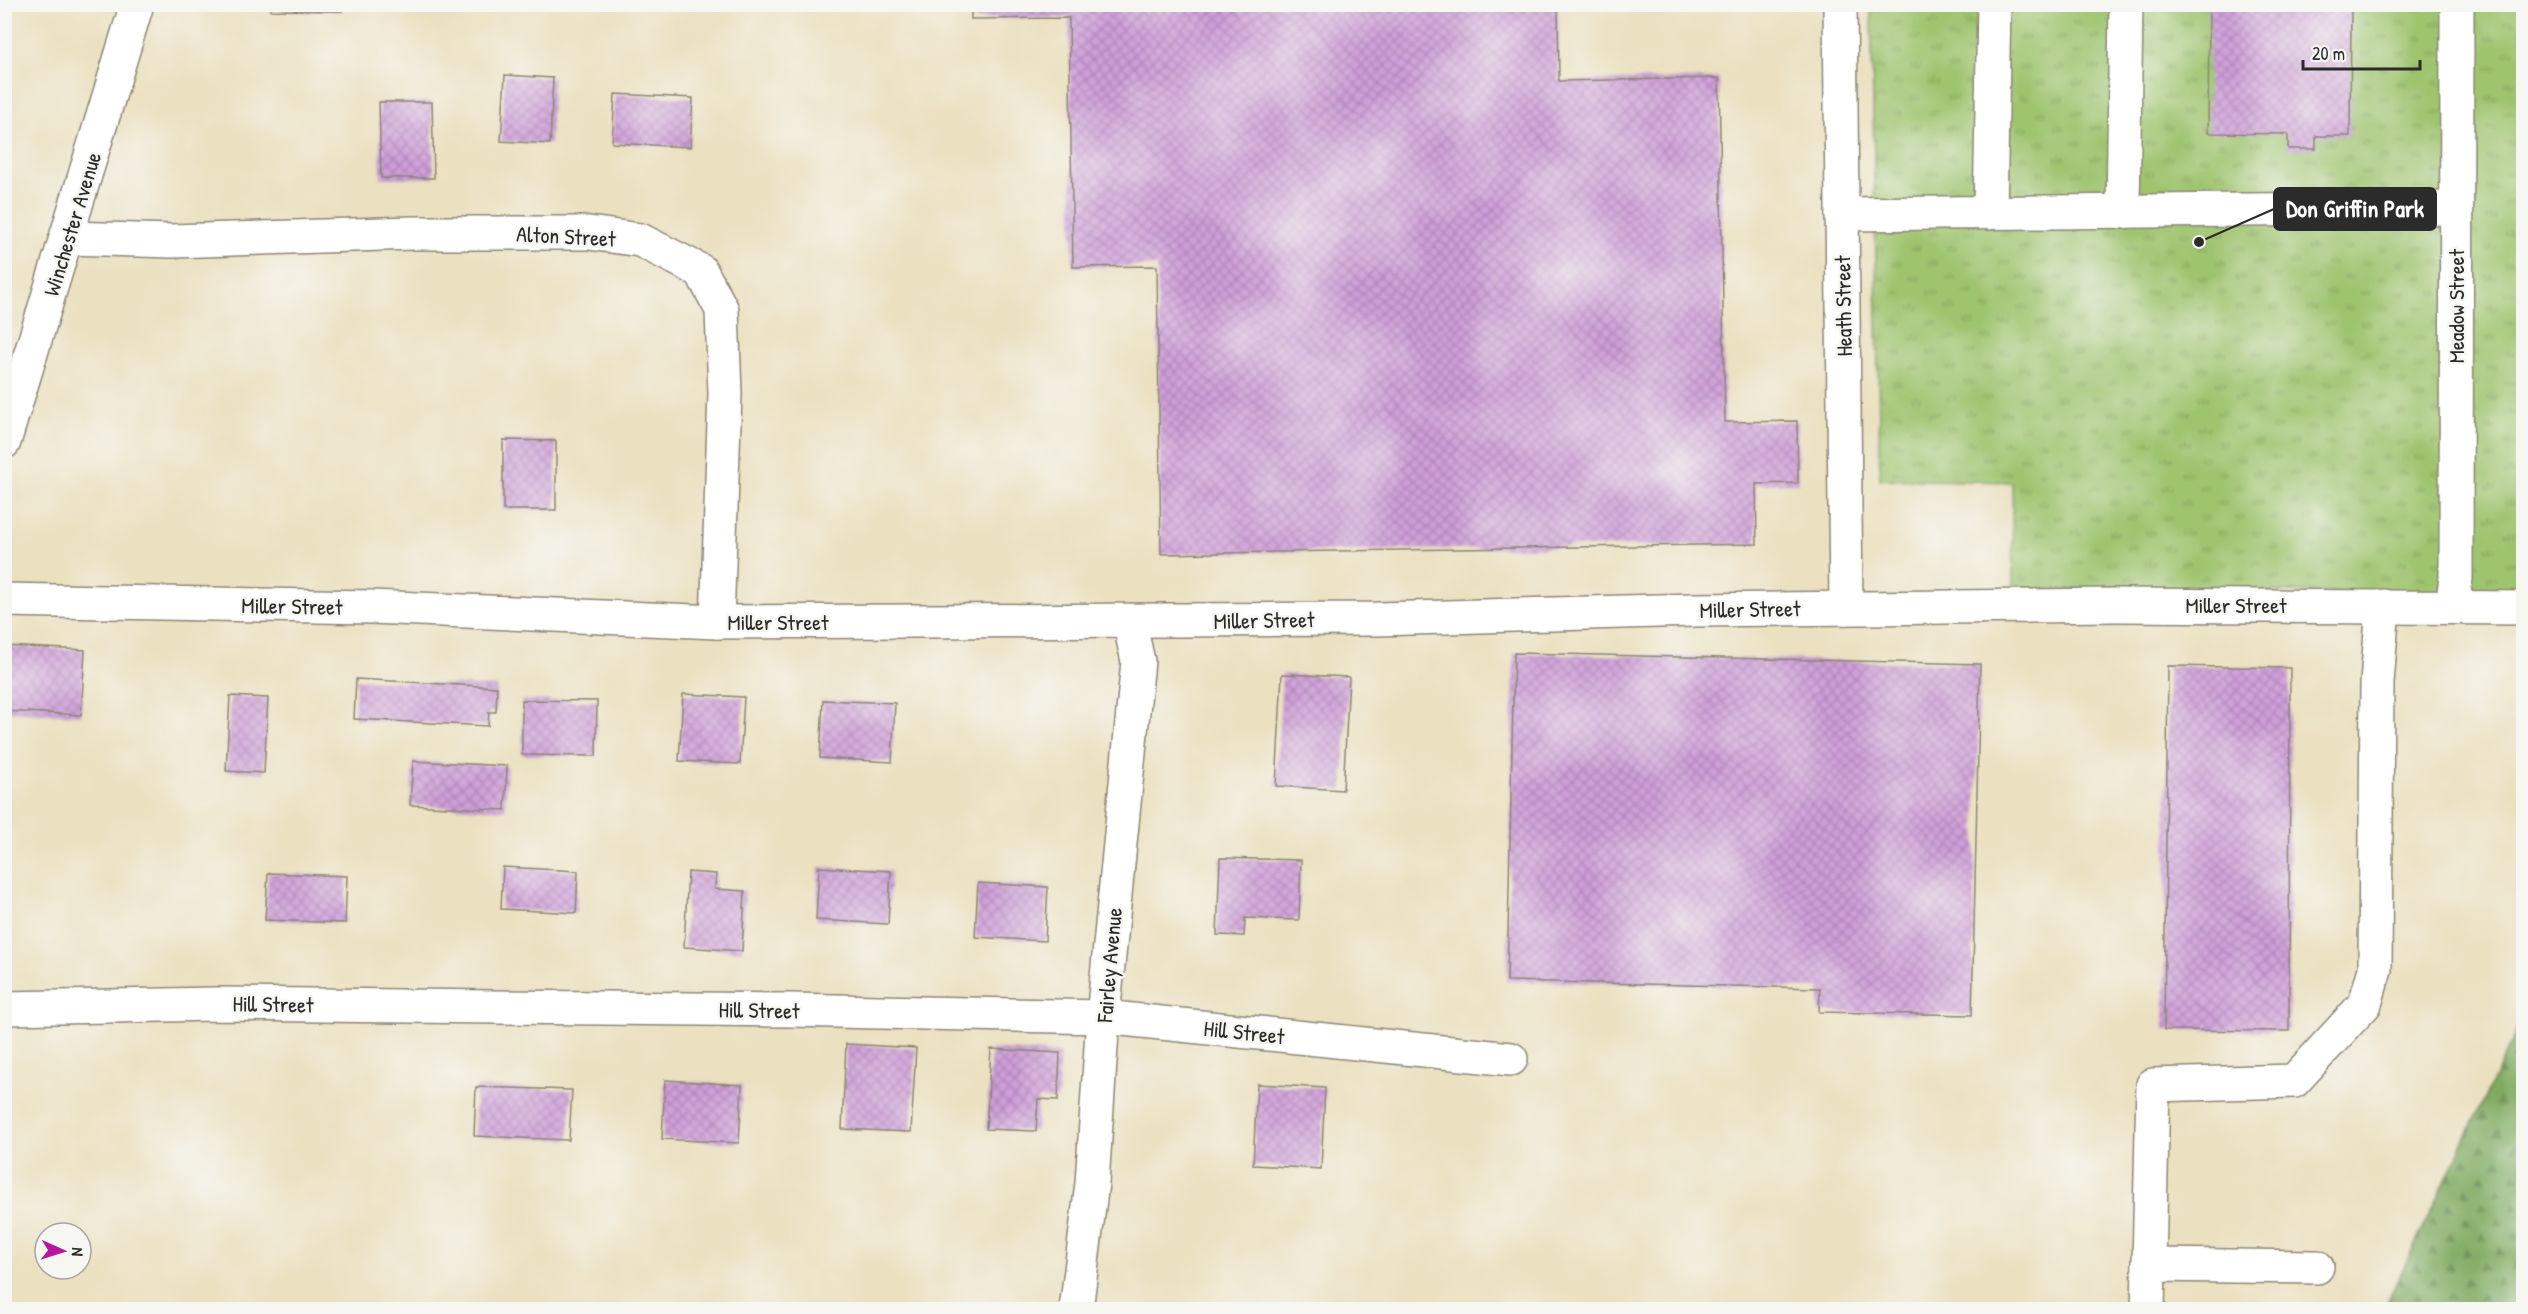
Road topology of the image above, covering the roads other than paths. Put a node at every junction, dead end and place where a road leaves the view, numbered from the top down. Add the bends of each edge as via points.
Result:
1 (137, 4) edge
2 (1840, 4) edge
3 (1994, 4) edge
4 (2126, 4) edge
5 (2457, 4) edge
6 (2456, 208) junction
7 (2123, 212) junction
8 (1990, 213) junction
9 (1842, 214) junction
10 (68, 238) junction
11 (4, 442) edge
12 (4, 600) edge
13 (2383, 606) junction
14 (1846, 608) junction
15 (2452, 608) junction
16 (2523, 608) edge
17 (1129, 621) junction
18 (717, 622) junction
19 (4, 1008) edge
20 (1103, 1017) junction
21 (1511, 1059) dead end
22 (2149, 1265) junction
23 (2317, 1267) dead end
24 (1076, 1310) edge
25 (2148, 1310) edge

1 - 10 street, Winchester Avenue
2 - 9 street, Heath Street
3 - 8 street
4 - 7 street
5 - 6 street, Meadow Street
6 - 7 street
6 - 15 street, Meadow Street via 2456,578
7 - 8 street
8 - 9 street
9 - 14 street, Heath Street
10 - 11 street, Winchester Avenue
10 - 18 street, Alton Street via 172,241 413,233 589,233 640,240 701,271 722,310 724,405
12 - 18 street, Miller Street via 371,607
13 - 14 street, Miller Street
13 - 15 street, Miller Street
13 - 22 street via 2377,683 2375,969 2365,1004 2294,1081 2153,1085
14 - 17 street, Miller Street
15 - 16 street, Miller Street
17 - 18 street, Miller Street
17 - 20 street, Fairley Avenue via 1138,661
19 - 20 street, Hill Street via 217,1004
20 - 21 street, Hill Street
20 - 24 street, Fairley Avenue via 1092,1183
22 - 23 street
22 - 25 street

